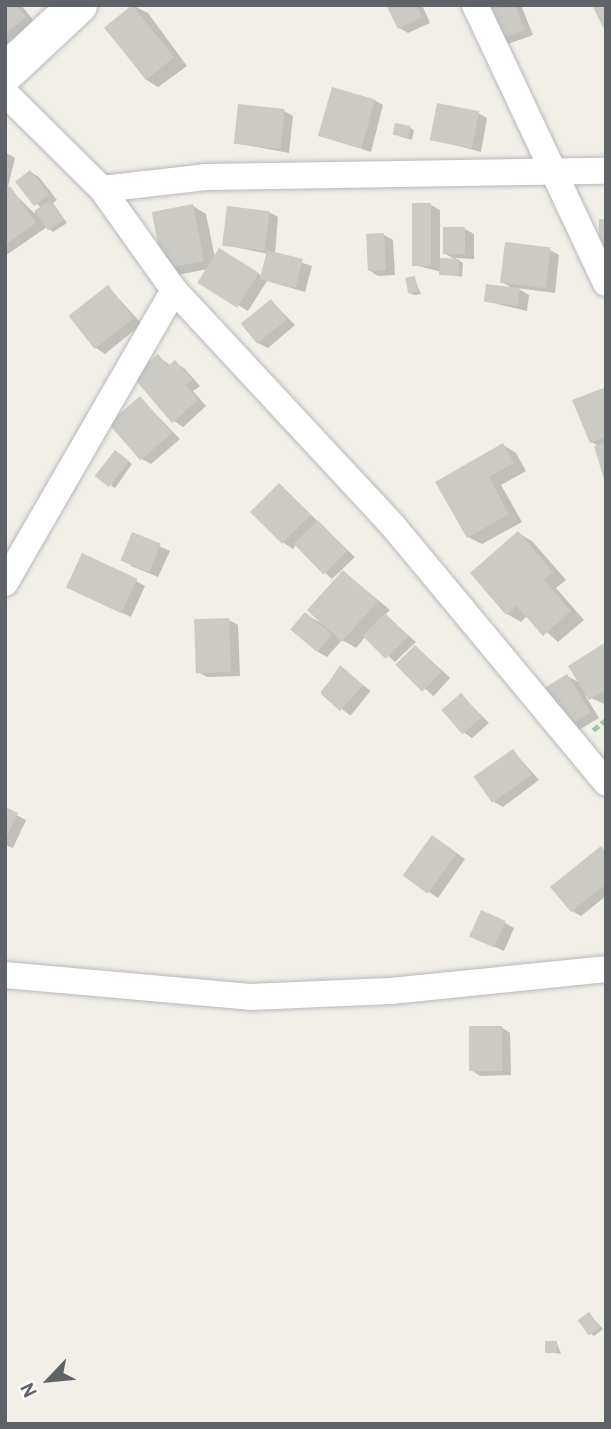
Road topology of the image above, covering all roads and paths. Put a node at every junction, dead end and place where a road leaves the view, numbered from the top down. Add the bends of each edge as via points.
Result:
1 (78, 5) edge
2 (475, 5) edge
3 (5, 73) edge
4 (5, 93) edge
5 (556, 171) junction
6 (606, 171) edge
7 (102, 189) junction
8 (606, 283) edge
9 (174, 290) junction
10 (5, 583) edge
11 (606, 782) edge
12 (606, 969) edge
13 (5, 975) edge

1 - 3 main road
2 - 5 street
4 - 7 street
5 - 6 street
5 - 7 street via 205,177
5 - 8 street
7 - 9 street
9 - 10 street
9 - 11 street via 394,527
12 - 13 street via 391,991 250,998

